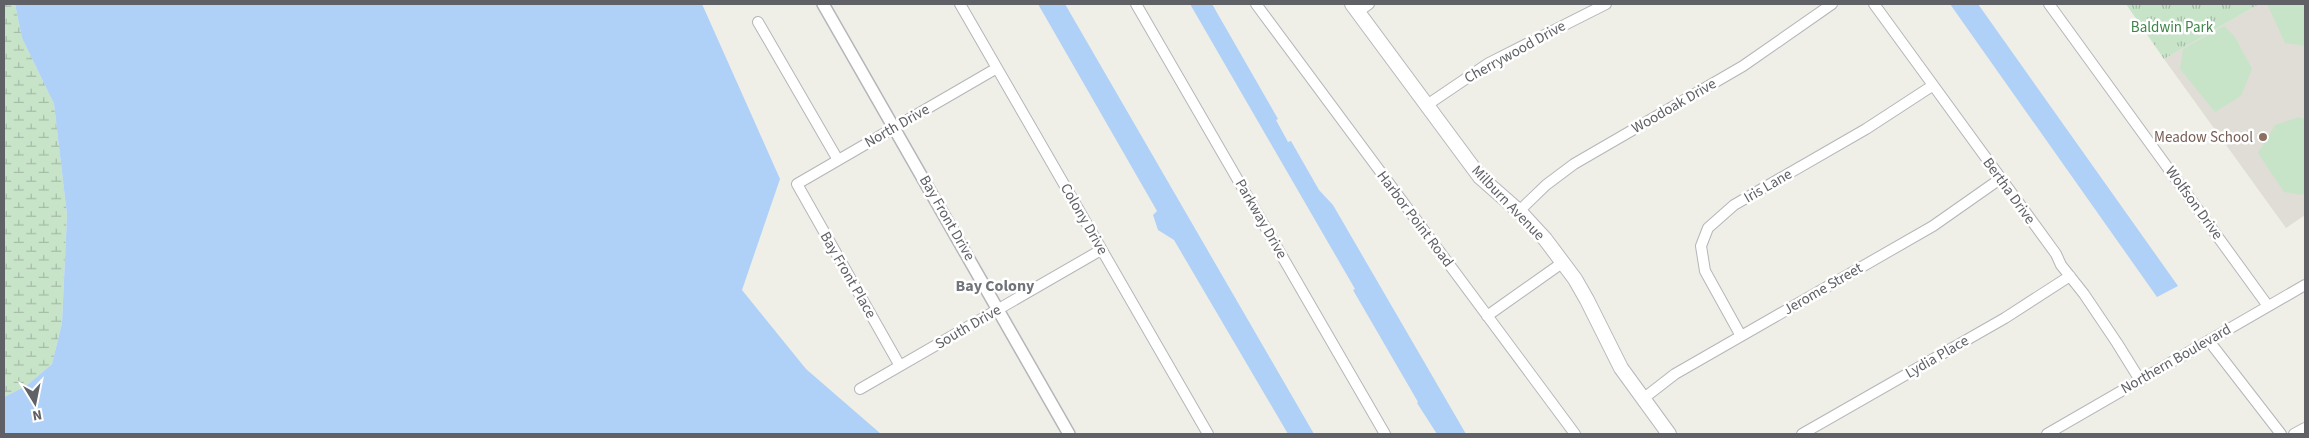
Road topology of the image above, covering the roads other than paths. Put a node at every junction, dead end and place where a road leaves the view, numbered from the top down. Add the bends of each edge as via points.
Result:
1 (823, 4) edge
2 (960, 4) edge
3 (1136, 4) edge
4 (1256, 4) edge
5 (1606, 4) edge
6 (1832, 4) edge
7 (1874, 4) edge
8 (2049, 4) edge
9 (1360, 6) edge
10 (758, 22) dead end
11 (997, 68) junction
12 (1932, 86) junction
13 (1427, 105) junction
14 (895, 128) junction
15 (838, 160) junction
16 (2000, 179) junction
17 (797, 184) joint
18 (1518, 212) junction
19 (1101, 250) junction
20 (1562, 263) junction
21 (2070, 276) junction
22 (2305, 285) edge
23 (2268, 306) junction
24 (999, 309) junction
25 (1487, 316) junction
26 (1741, 336) junction
27 (2209, 340) junction
28 (900, 366) junction
29 (2140, 380) junction
30 (860, 389) dead end
31 (1644, 398) junction
32 (2305, 428) edge
33 (1069, 434) edge
34 (1208, 434) edge
35 (1385, 434) edge
36 (1575, 434) edge
37 (1669, 434) edge
38 (1802, 434) edge
39 (2047, 434) edge
40 (2281, 434) edge
41 (2294, 434) edge

1 - 14 street, Bay Front Drive
2 - 11 street, Colony Drive
3 - 35 street, Parkway Drive
4 - 25 street, Harbor Point Road
5 - 13 street, Cherrywood Drive via 1489,63
6 - 18 street, Woodoak Drive via 1743,66 1574,164
7 - 12 street, Bertha Drive
8 - 23 street, Wolfson Drive
9 - 13 main road, Milburn Avenue
10 - 15 street
11 - 14 street, North Drive
11 - 19 street, Colony Drive
12 - 16 street, Bertha Drive
12 - 26 street, Iris Lane via 1866,130 1734,206 1708,228 1701,246 1705,271
13 - 18 main road, Milburn Avenue via 1480,177
14 - 15 street, North Drive
14 - 24 street, Bay Front Drive
15 - 17 street, North Drive
16 - 21 street, Bertha Drive
16 - 26 street, Jerome Street via 1933,226
17 - 28 street, Bay Front Place
18 - 20 main road, Milburn Avenue via 1545,239
19 - 24 street, South Drive
19 - 34 street, Colony Drive
20 - 25 street
20 - 31 main road, Milburn Avenue via 1587,300 1621,368
21 - 29 street, Bertha Drive via 2118,342
21 - 38 street, Lydia Place via 2005,318
22 - 23 street, Northern Boulevard
23 - 27 street, Northern Boulevard
24 - 28 street, South Drive
24 - 33 street, Bay Front Drive
25 - 36 street, Harbor Point Road
26 - 31 street, Jerome Street via 1675,374
27 - 29 street, Northern Boulevard
27 - 40 street
28 - 30 street, South Drive
29 - 39 street, Northern Boulevard
31 - 37 main road, Milburn Avenue
32 - 41 street

